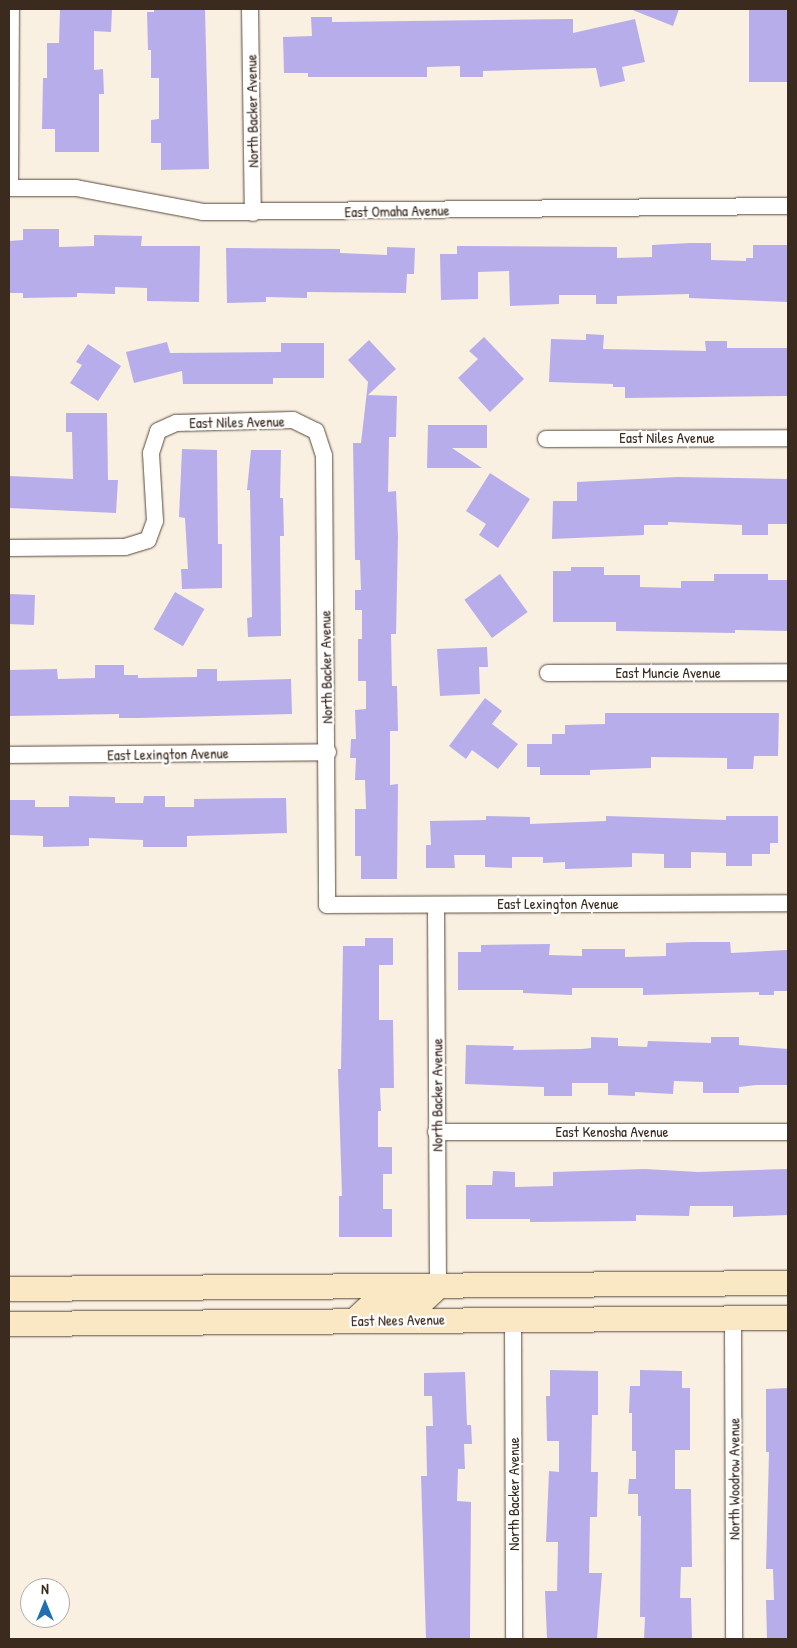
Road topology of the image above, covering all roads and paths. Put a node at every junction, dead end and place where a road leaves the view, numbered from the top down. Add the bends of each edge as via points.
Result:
1 (11, 9) edge
2 (250, 9) edge
3 (10, 188) edge
4 (788, 206) edge
5 (254, 213) junction
6 (316, 431) joint
7 (788, 438) edge
8 (546, 439) dead end
9 (9, 548) edge
10 (788, 672) edge
11 (548, 673) dead end
12 (328, 752) junction
13 (9, 755) edge
14 (788, 904) edge
15 (327, 905) joint
16 (436, 905) junction
17 (436, 1132) junction
18 (788, 1132) edge
19 (788, 1283) edge
20 (438, 1286) junction
21 (9, 1289) edge
22 (733, 1318) junction
23 (788, 1318) edge
24 (513, 1319) junction
25 (354, 1321) junction
26 (9, 1324) edge
27 (514, 1639) edge
28 (734, 1639) edge

1 - 3 street
2 - 5 street, North Backer Avenue
3 - 5 street, East Omaha Avenue via 76,188 203,212
4 - 5 street, East Omaha Avenue
6 - 9 street, East Niles Avenue via 293,420 176,423 158,431 151,453 155,521 148,540 125,547
6 - 12 street, North Backer Avenue via 324,456
7 - 8 street, East Niles Avenue
10 - 11 street, East Muncie Avenue
12 - 13 street, East Lexington Avenue
12 - 15 street, North Backer Avenue
14 - 16 street, East Lexington Avenue
15 - 16 street, East Lexington Avenue
16 - 17 street, North Backer Avenue
17 - 18 street, East Kenosha Avenue
17 - 20 street, North Backer Avenue
19 - 20 main road
20 - 21 main road
20 - 25 main road via 424,1300 372,1304
22 - 23 main road, East Nees Avenue
22 - 24 main road, East Nees Avenue
22 - 28 street, North Woodrow Avenue
24 - 25 main road, East Nees Avenue
24 - 27 street, North Backer Avenue
25 - 26 main road, East Nees Avenue

